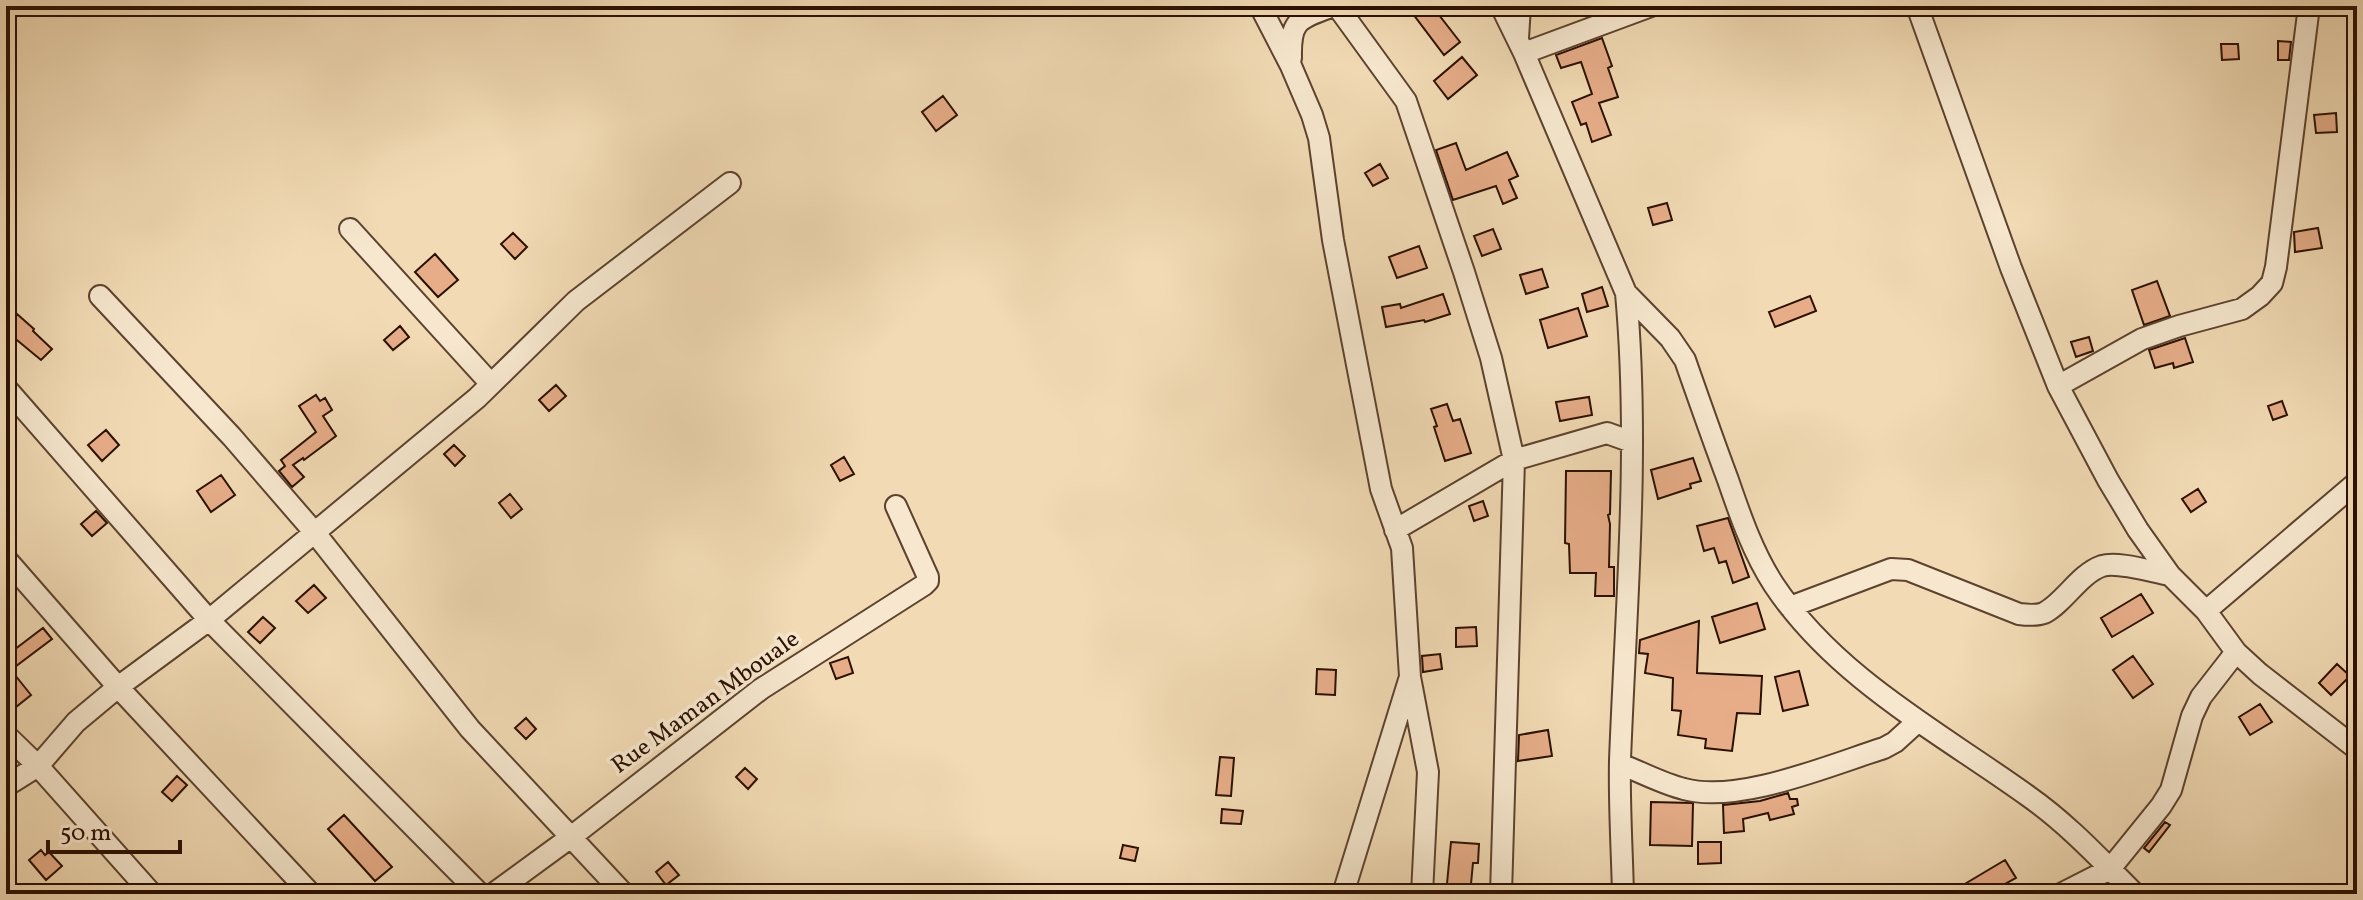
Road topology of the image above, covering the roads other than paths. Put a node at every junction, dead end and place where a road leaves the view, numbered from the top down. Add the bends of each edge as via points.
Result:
1 (1260, 6) edge
2 (1335, 6) edge
3 (1501, 6) edge
4 (1520, 6) edge
5 (1651, 6) edge
6 (1917, 6) edge
7 (2309, 6) edge
8 (1521, 46) junction
9 (1291, 66) junction
10 (730, 183) dead end
11 (350, 229) dead end
12 (1626, 293) junction
13 (100, 296) dead end
14 (491, 384) junction
15 (2058, 386) junction
16 (6, 388) edge
17 (1632, 442) junction
18 (1514, 460) junction
19 (2357, 482) edge
20 (896, 506) dead end
21 (1395, 530) junction
22 (315, 533) junction
23 (6, 559) edge
24 (2170, 575) junction
25 (1790, 607) junction
26 (2206, 611) junction
27 (209, 620) junction
28 (2236, 652) junction
29 (1410, 677) junction
30 (118, 687) junction
31 (1917, 722) junction
32 (6, 735) edge
33 (2357, 749) edge
34 (1620, 764) junction
35 (38, 766) junction
36 (6, 786) edge
37 (571, 837) junction
38 (2110, 869) junction
39 (152, 894) edge
40 (311, 894) edge
41 (480, 894) edge
42 (493, 894) edge
43 (624, 894) edge
44 (1343, 894) edge
45 (1422, 894) edge
46 (1501, 894) edge
47 (1623, 894) edge
48 (2061, 894) edge
49 (2135, 894) edge

1 - 9 street
2 - 9 street via 1302,18 1290,35
2 - 18 street via 1406,101 1491,358
3 - 8 street
4 - 8 street
5 - 8 street
6 - 15 street
7 - 15 street via 2272,283 2242,309 2142,339
8 - 12 street
9 - 21 street via 1319,138 1376,464
10 - 14 street via 576,301
11 - 14 street
12 - 17 street
12 - 25 street via 1685,360 1745,526
13 - 22 street
14 - 22 street
15 - 24 street via 2108,480
16 - 27 street
17 - 18 street via 1607,433
17 - 34 street
18 - 21 street
18 - 46 street
19 - 26 street
20 - 37 street, Rue Maman Mbouale via 928,581 761,689
21 - 29 street via 1402,548
22 - 27 street
22 - 37 street via 470,729
23 - 30 street
24 - 25 street via 2118,563 2101,566 2045,612 2033,615 1908,570 1891,569
24 - 26 street
25 - 31 street via 1826,648
26 - 28 street
27 - 30 street
27 - 41 street
28 - 33 street
28 - 38 street via 2192,716 2171,790
29 - 44 street
29 - 45 street via 1428,772
30 - 35 street via 76,722
30 - 40 street
31 - 34 street via 1884,748 1733,793 1684,789
31 - 38 street via 2029,796
32 - 35 street
34 - 47 street
35 - 36 street
35 - 39 street
37 - 42 street, Rue Maman Mbouale
37 - 43 street
38 - 48 street
38 - 49 street

